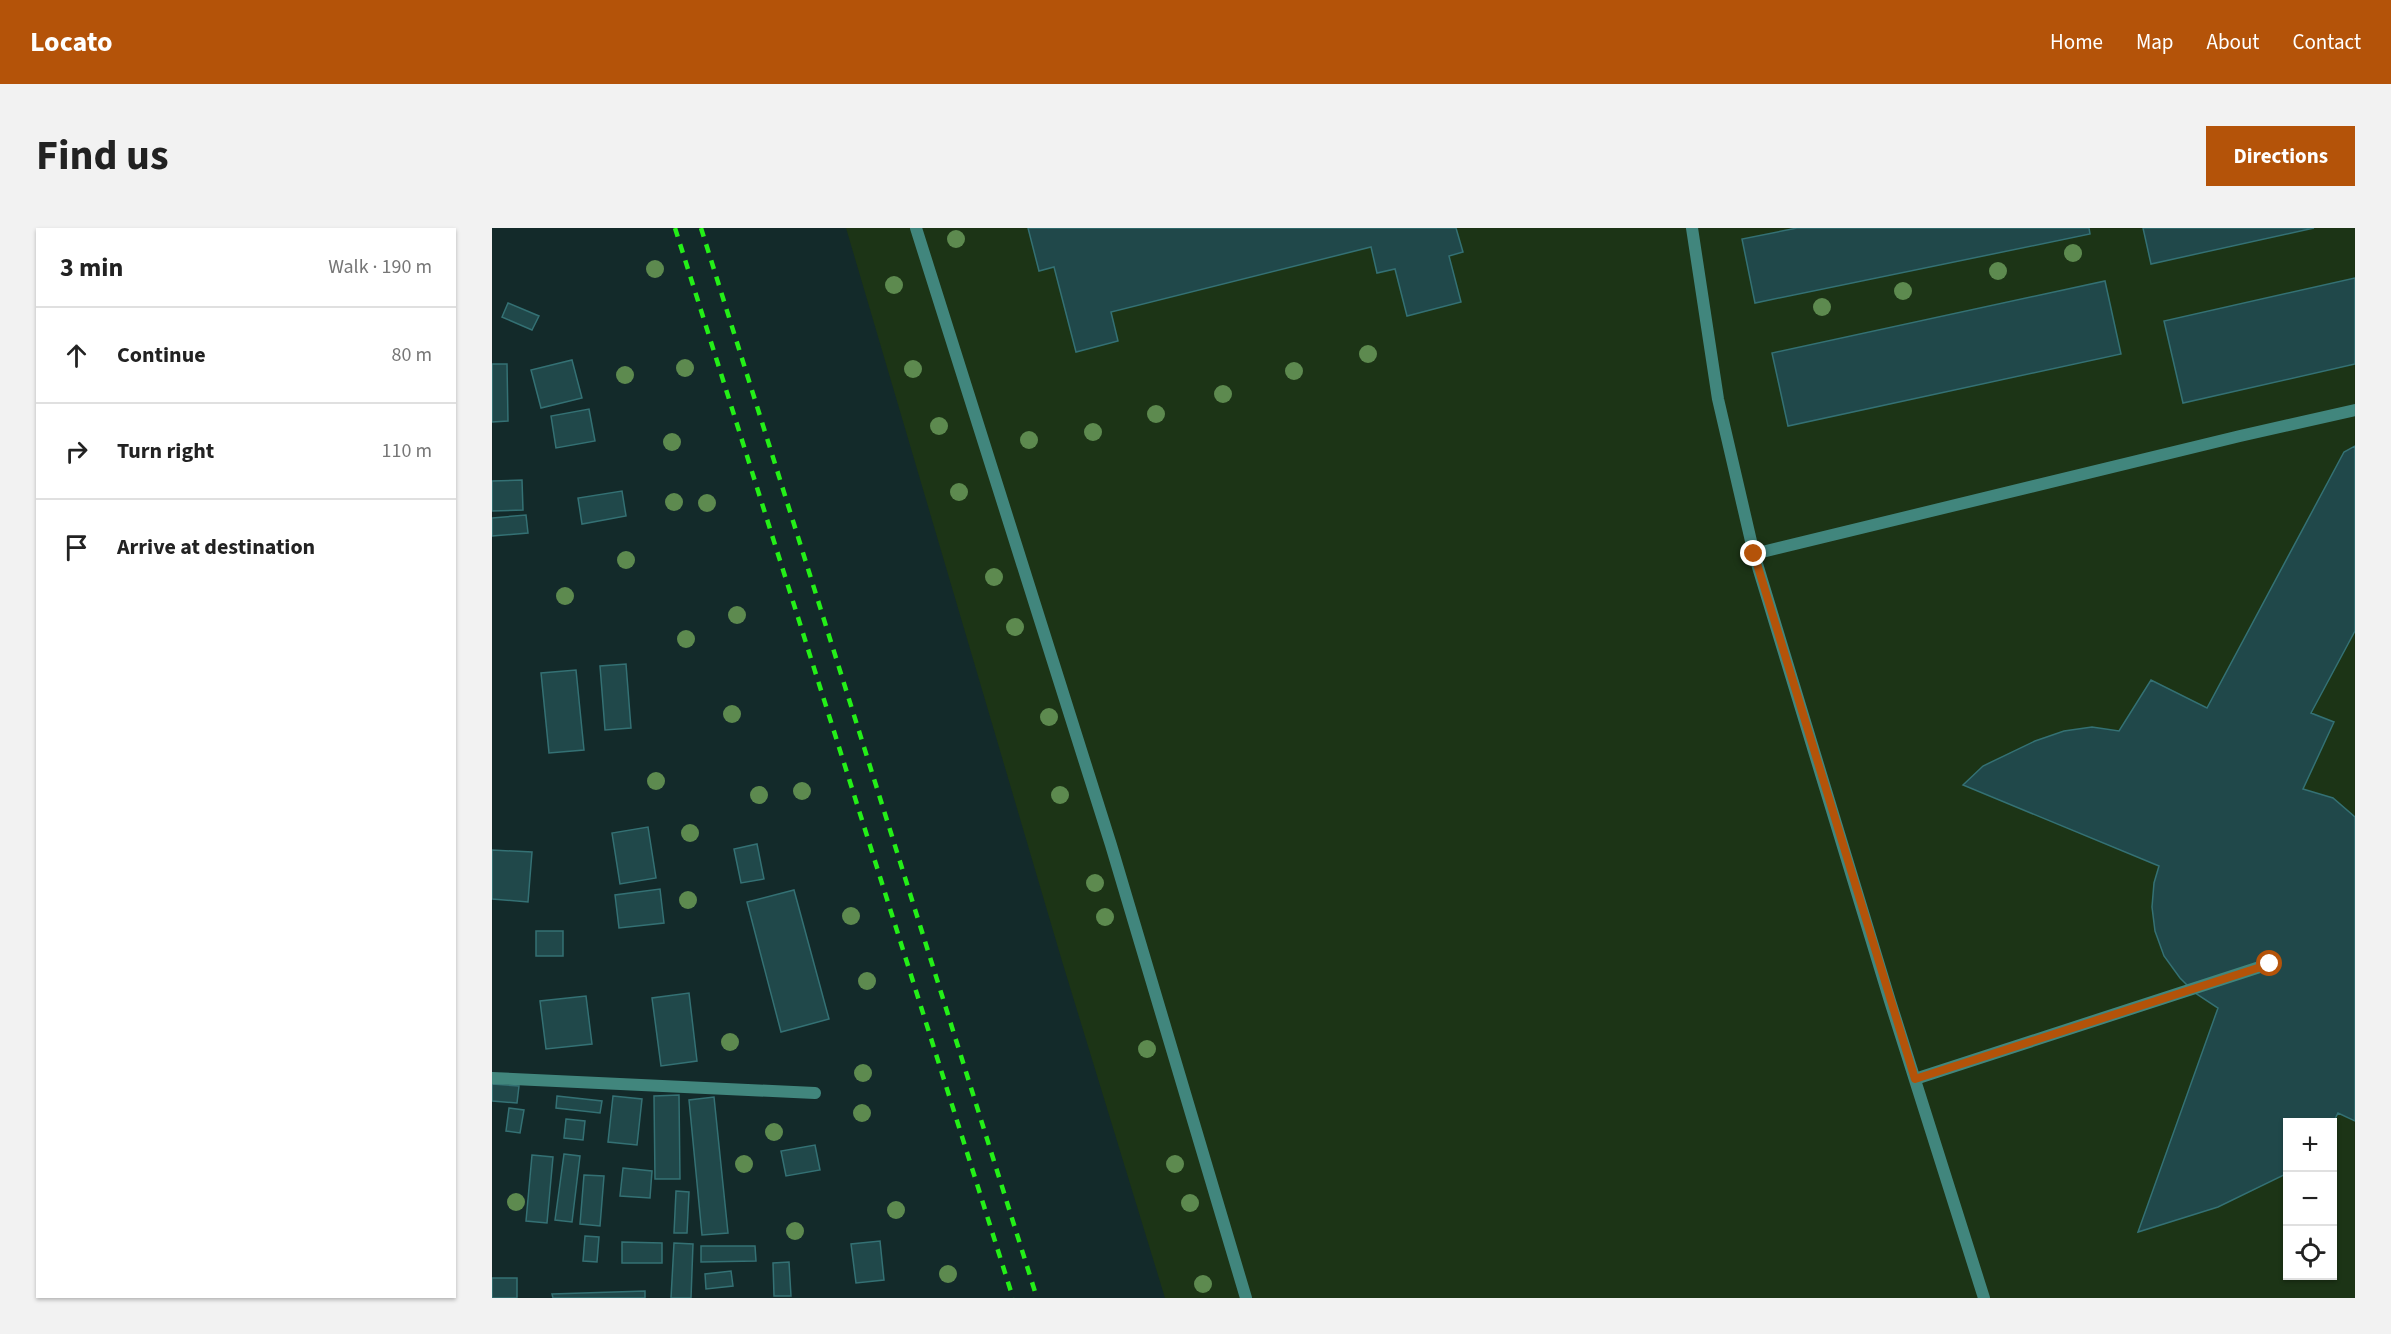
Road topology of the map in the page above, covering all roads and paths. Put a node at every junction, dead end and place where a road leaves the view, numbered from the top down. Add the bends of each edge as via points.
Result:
1 (916, 228) edge
2 (1692, 228) edge
3 (2355, 410) edge
4 (1754, 554) junction
5 (2270, 964) dead end
6 (492, 1078) edge
7 (1915, 1079) junction
8 (814, 1093) dead end
9 (1246, 1298) edge
10 (1984, 1298) edge

1 - 9 street via 1111,845
2 - 4 street via 1718,399
3 - 4 street
4 - 7 street
5 - 7 street
6 - 8 street
7 - 10 street

